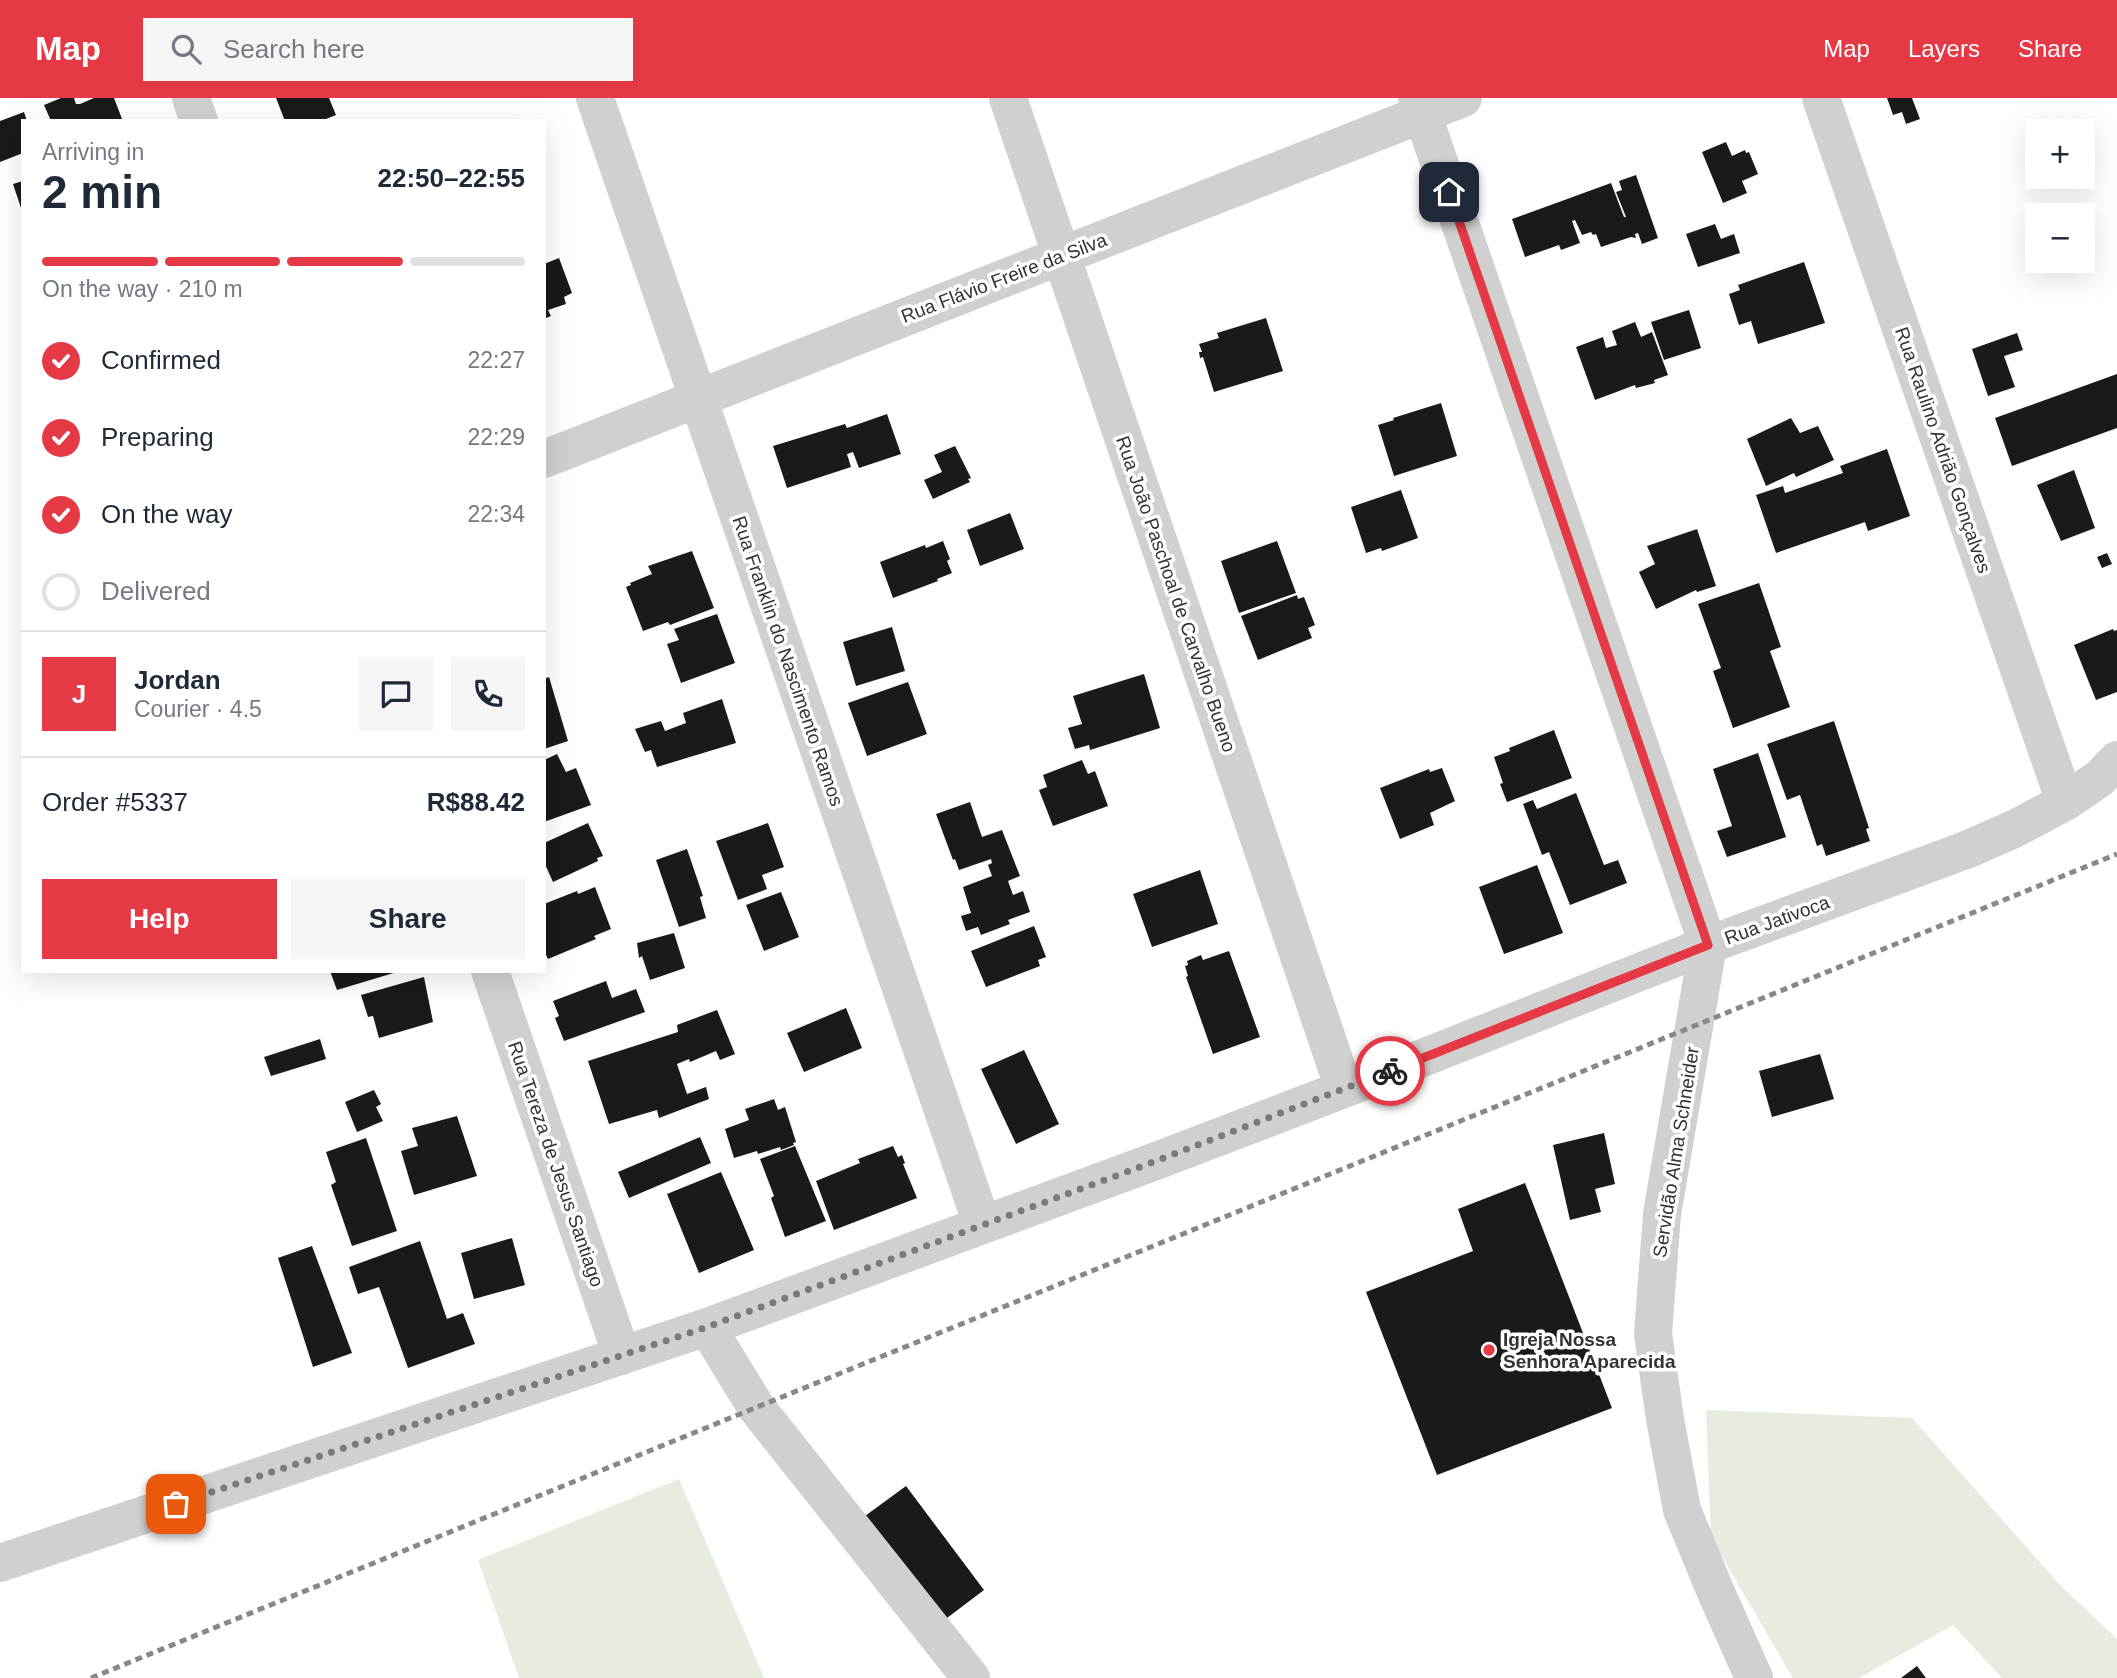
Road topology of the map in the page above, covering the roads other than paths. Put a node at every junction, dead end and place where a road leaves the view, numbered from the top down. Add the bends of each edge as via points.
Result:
1 (191, 98) edge
2 (595, 98) edge
3 (1007, 98) edge
4 (1463, 98) edge
5 (1821, 98) edge
6 (1420, 106) edge
7 (197, 119) edge
8 (1061, 256) junction
9 (698, 398) junction
10 (546, 458) edge
11 (2117, 760) edge
12 (2065, 802) junction
13 (1708, 945) junction
14 (491, 973) edge
15 (1344, 1089) junction
16 (982, 1224) junction
17 (707, 1327) junction
18 (622, 1356) junction
19 (0, 1563) edge
20 (971, 1678) edge
21 (1755, 1678) edge

1 - 7 street
2 - 9 street, Rua Franklin do Nascimento Ramos
3 - 8 street, Rua João Paschoal de Carvalho Bueno
4 - 6 street, Rua Flávio Freire da Silva
5 - 12 street, Rua Raulino Adrião Gonçalves
6 - 8 street, Rua Flávio Freire da Silva
6 - 13 street
8 - 9 street, Rua Flávio Freire da Silva
8 - 15 street, Rua João Paschoal de Carvalho Bueno
9 - 10 street, Rua Flávio Freire da Silva
9 - 16 street, Rua Franklin do Nascimento Ramos
11 - 12 street, Rua Jativoca
12 - 13 street, Rua Jativoca via 1966,850
13 - 15 street, Rua Jativoca
13 - 21 street, Servidão Alma Schneider via 1662,1214 1653,1334 1682,1510
14 - 18 street, Rua Tereza de Jesus Santiago
15 - 16 street, Rua Jativoca
16 - 17 street, Rua Jativoca
17 - 18 street, Rua Jativoca
17 - 20 street via 756,1407
18 - 19 street, Rua Jativoca

